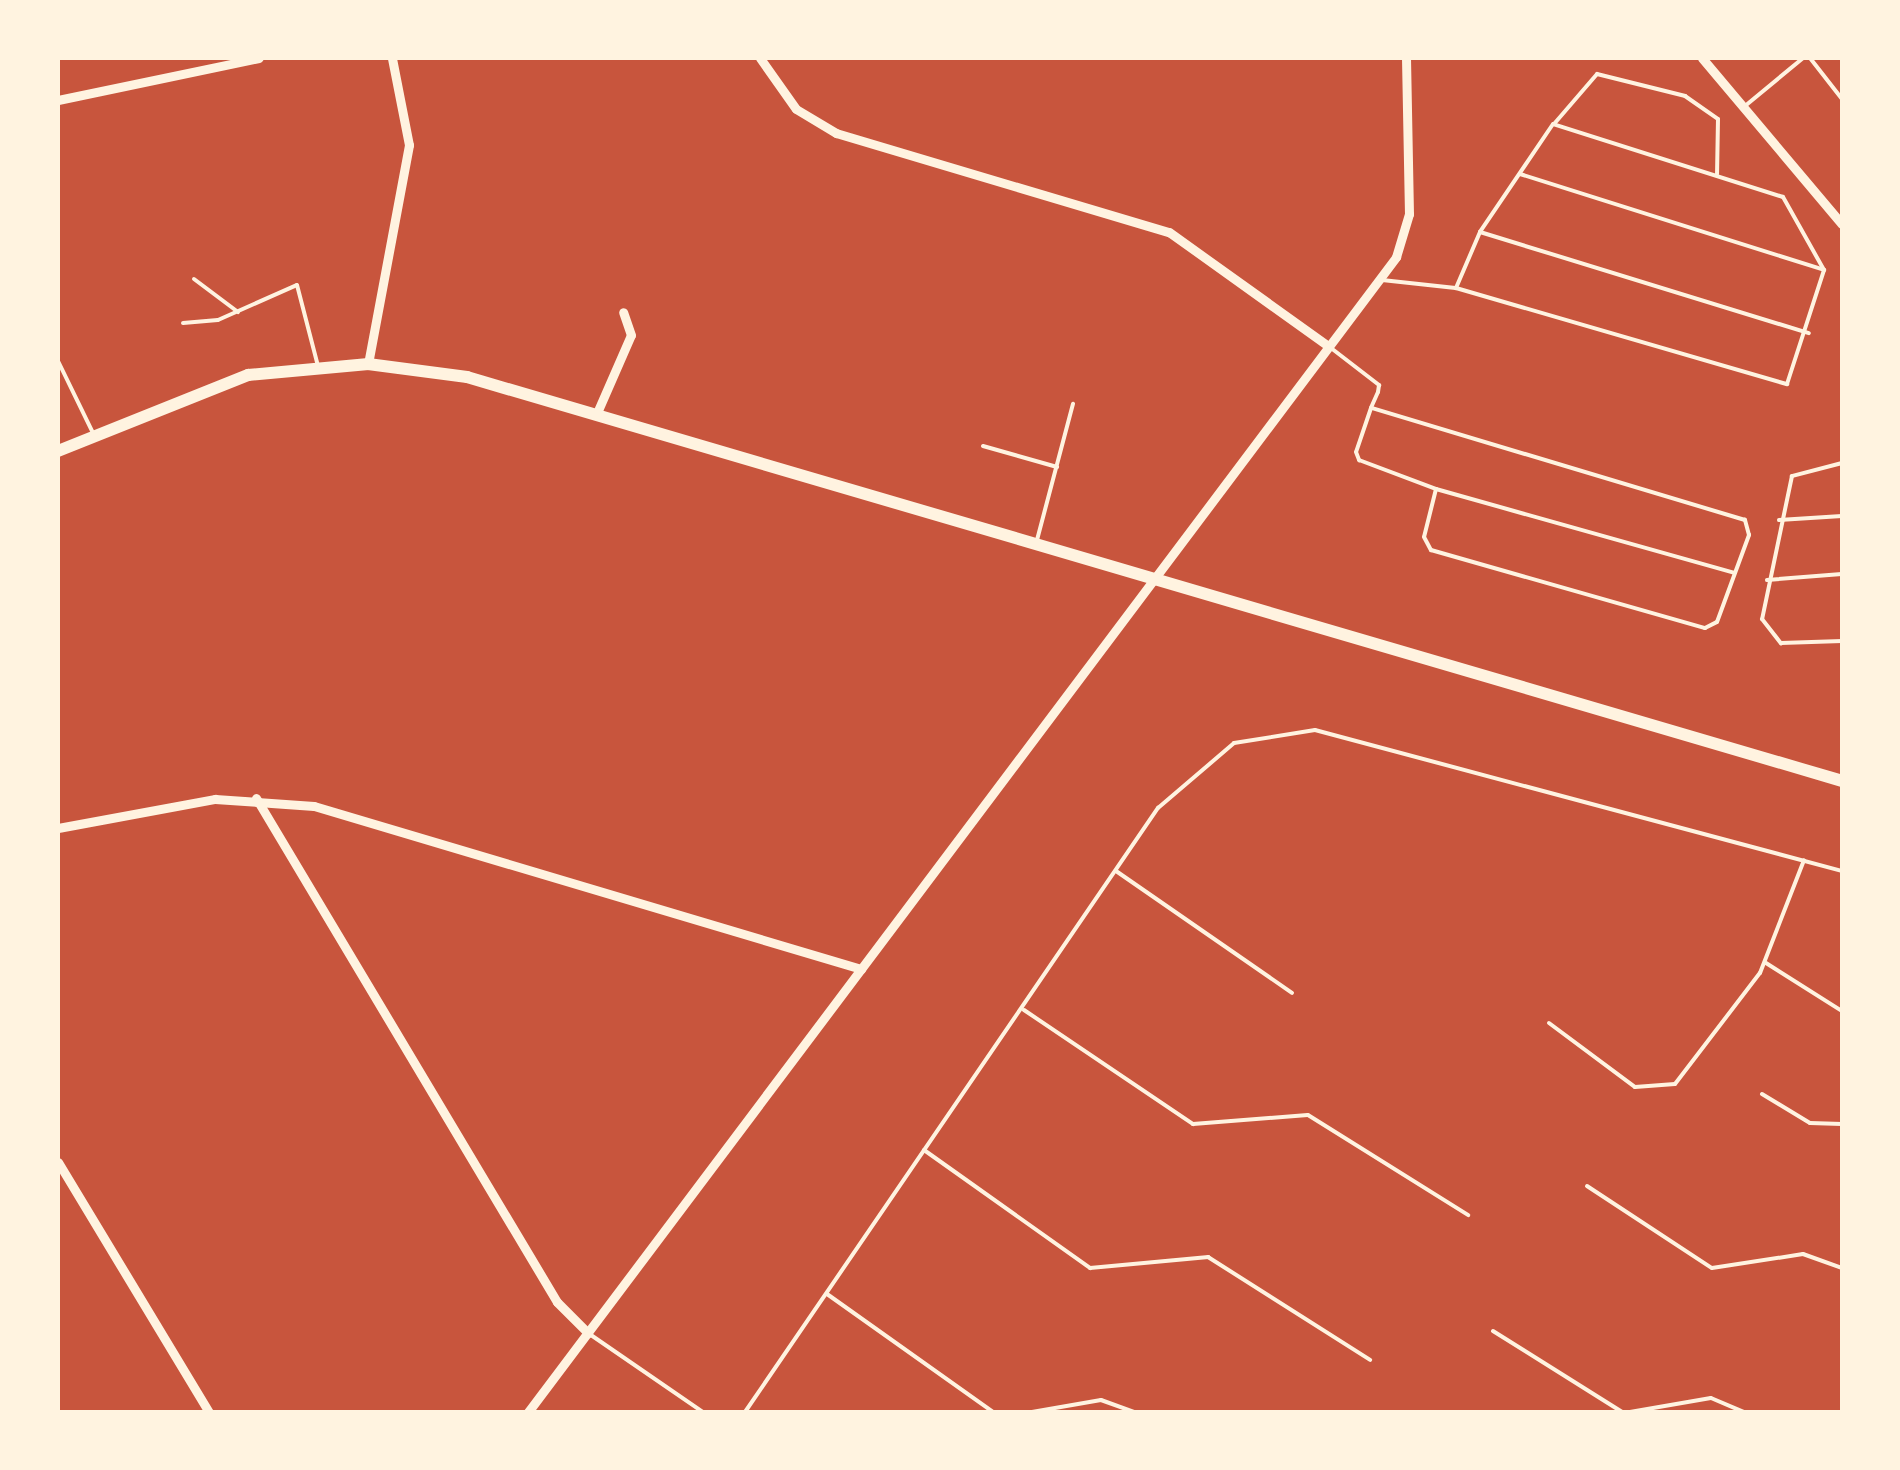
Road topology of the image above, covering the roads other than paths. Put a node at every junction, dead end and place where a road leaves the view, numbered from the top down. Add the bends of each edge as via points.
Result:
1 (259, 58) edge
2 (392, 58) edge
3 (760, 58) edge
4 (1406, 58) edge
5 (1702, 58) edge
6 (1806, 58) edge
7 (1842, 98) edge
8 (58, 100) edge
9 (1744, 107) junction
10 (1553, 124) junction
11 (1520, 174) junction
12 (1717, 174) junction
13 (1841, 218) edge
14 (1480, 232) junction
15 (1824, 270) junction
16 (194, 279) dead end
17 (1379, 280) junction
18 (1456, 288) junction
19 (238, 312) junction
20 (623, 312) dead end
21 (183, 323) dead end
22 (1809, 333) junction
23 (1328, 346) junction
24 (58, 362) edge
25 (368, 364) junction
26 (318, 366) junction
27 (1073, 404) dead end
28 (1370, 408) junction
29 (596, 415) junction
30 (93, 433) junction
31 (983, 446) dead end
32 (58, 451) edge
33 (1842, 464) edge
34 (1057, 467) junction
35 (1436, 490) junction
36 (1842, 516) edge
37 (1778, 520) junction
38 (1036, 544) junction
39 (1734, 574) junction
40 (1842, 574) edge
41 (1155, 580) junction
42 (1766, 580) junction
43 (1842, 641) edge
44 (1842, 781) edge
45 (256, 798) junction
46 (58, 828) edge
47 (1804, 860) junction
48 (1116, 871) junction
49 (1842, 871) edge
50 (1765, 963) junction
51 (860, 968) junction
52 (1292, 993) dead end
53 (1024, 1010) junction
54 (1842, 1011) edge
55 (1548, 1023) dead end
56 (1762, 1094) dead end
57 (1842, 1124) edge
58 (924, 1150) junction
59 (58, 1162) edge
60 (1587, 1186) dead end
61 (1468, 1216) dead end
62 (1842, 1268) edge
63 (827, 1294) junction
64 (1493, 1331) dead end
65 (588, 1333) junction
66 (1370, 1360) dead end
67 (209, 1412) edge
68 (528, 1412) edge
69 (703, 1412) edge
70 (745, 1412) edge
71 (994, 1412) edge
72 (1032, 1412) edge
73 (1134, 1412) edge
74 (1622, 1412) edge
75 (1630, 1412) edge
76 (1744, 1412) edge

1 - 8 street
2 - 25 street via 410,145
3 - 23 street via 781,94 816,123 868,146 1169,232
4 - 17 street via 1408,228
5 - 9 street
6 - 7 lane
6 - 9 lane
9 - 13 street
10 - 11 lane
10 - 12 lane
10 - 12 lane via 1597,74 1684,96 1718,119
11 - 14 lane
11 - 15 lane
12 - 15 lane via 1791,202
14 - 18 lane
14 - 22 lane
15 - 22 lane
16 - 19 lane
17 - 18 lane
17 - 23 street
18 - 22 lane via 1781,384 1798,375
19 - 21 lane
19 - 26 lane via 302,288
20 - 29 street via 632,335
23 - 28 lane via 1378,381
23 - 41 street
24 - 30 lane
25 - 26 main road
25 - 29 main road via 468,377
26 - 30 main road via 206,387
27 - 34 lane
28 - 35 lane via 1358,460
28 - 39 lane via 1737,515 1750,530
29 - 38 main road
30 - 32 main road
31 - 34 lane
33 - 37 lane via 1794,472
34 - 38 lane
35 - 39 lane
35 - 39 lane via 1425,542 1471,562 1709,628
36 - 37 lane
37 - 42 lane
38 - 41 main road
40 - 42 lane
41 - 44 main road
41 - 51 street
42 - 43 lane via 1770,638
45 - 46 street
45 - 51 street via 314,806
45 - 65 street via 557,1302
47 - 48 lane via 1288,729 1234,744 1182,779
47 - 49 lane
47 - 50 lane
48 - 52 lane
48 - 53 lane
50 - 54 lane
50 - 55 lane via 1694,1066 1664,1090 1636,1087
51 - 65 street
53 - 58 lane
53 - 61 lane via 1193,1124 1308,1115
56 - 57 lane via 1810,1123
58 - 63 lane
58 - 66 lane via 1090,1268 1208,1257
59 - 67 street
60 - 62 lane via 1712,1268 1803,1254
63 - 70 lane
63 - 71 lane
64 - 74 lane
65 - 68 street
65 - 69 lane
72 - 73 lane via 1101,1400
75 - 76 lane via 1712,1398

